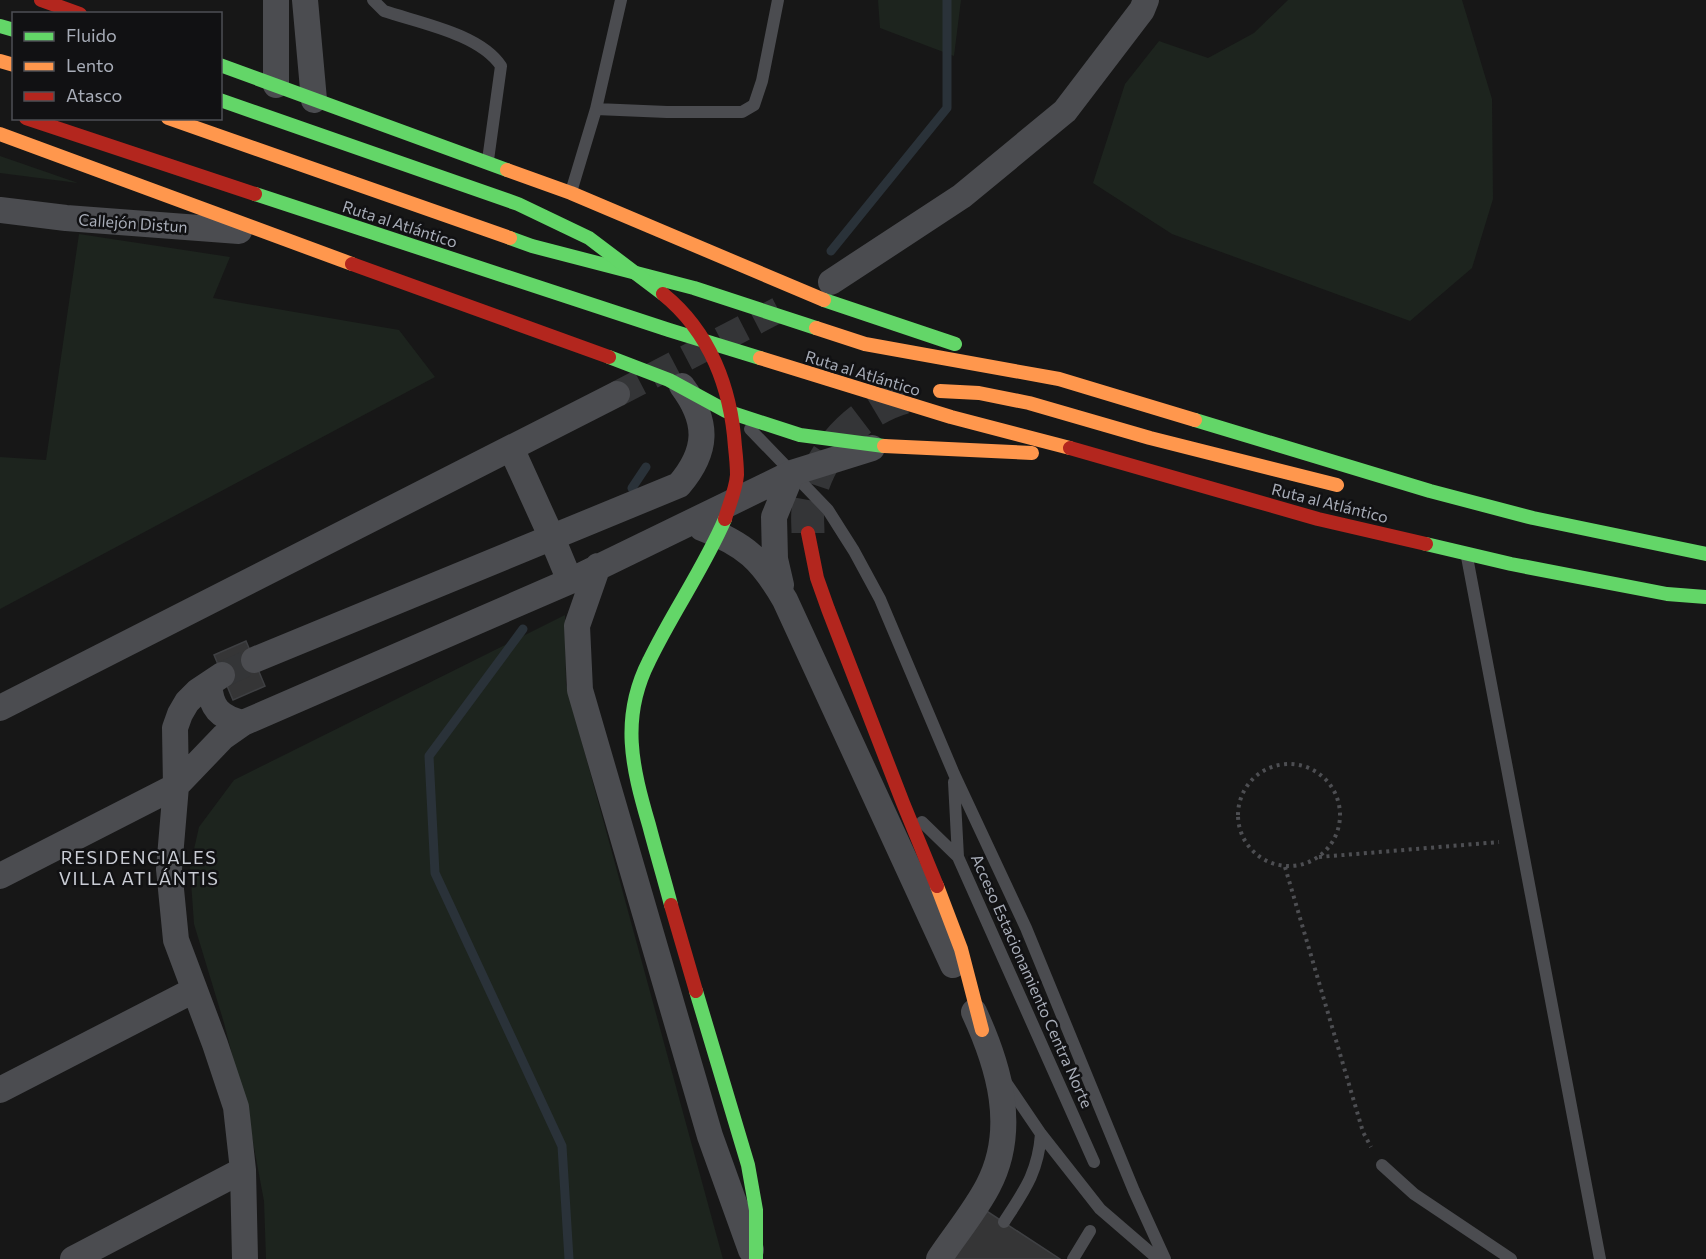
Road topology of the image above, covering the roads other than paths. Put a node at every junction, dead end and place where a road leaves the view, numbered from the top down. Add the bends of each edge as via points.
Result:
1 (276, 0) edge
2 (304, 0) edge
3 (374, 0) edge
4 (621, 0) edge
5 (778, 0) edge
6 (1146, 0) edge
7 (47, 1) edge
8 (75, 12) edge
9 (222, 66) edge
10 (276, 85) junction
11 (314, 100) junction
12 (222, 101) edge
13 (596, 109) junction
14 (32, 120) edge
15 (174, 120) edge
16 (0, 134) edge
17 (488, 162) junction
18 (571, 193) junction
19 (0, 210) edge
20 (265, 233) junction
21 (831, 282) dead end
22 (1059, 379) junction
23 (681, 386) junction
24 (940, 391) dead end
25 (617, 394) tunnel mouth
26 (726, 411) junction
27 (879, 446) junction
28 (511, 448) junction
29 (1114, 460) junction
30 (792, 473) junction
31 (1348, 488) dead end
32 (680, 528) junction
33 (808, 533) tunnel mouth
34 (552, 538) junction
35 (1466, 553) junction
36 (1634, 553) dead end
37 (1706, 554) edge
38 (1706, 559) edge
39 (598, 566) junction
40 (570, 581) junction
41 (1706, 597) edge
42 (785, 600) junction
43 (255, 660) tunnel mouth
44 (0, 708) edge
45 (243, 723) junction
46 (954, 774) junction
47 (176, 786) junction
48 (903, 803) junction
49 (958, 857) junction
50 (0, 876) edge
51 (194, 990) junction
52 (982, 1030) junction
53 (998, 1070) junction
54 (0, 1090) edge
55 (1041, 1134) junction
56 (1094, 1162) dead end
57 (1382, 1165) road end
58 (243, 1170) junction
59 (1004, 1222) dead end
60 (1090, 1231) dead end
61 (72, 1259) edge
62 (245, 1259) edge
63 (755, 1259) edge
64 (939, 1259) edge
65 (1073, 1259) edge
66 (1158, 1259) edge
67 (1165, 1259) edge
68 (1511, 1259) edge
69 (1600, 1259) edge

1 - 10 street
2 - 11 street
3 - 17 lane via 384,11 475,41 494,55 501,66
4 - 13 lane
5 - 13 lane via 754,105 742,112
6 - 21 street via 1065,111 962,196
7 - 8 highway
9 - 10 highway
10 - 11 highway
11 - 17 highway
12 - 63 highway, bridge via 518,204 589,238 678,306 711,352 724,381 734,431 737,476 724,521 633,699 630,752 748,1165 756,1210
13 - 18 lane
14 - 29 highway, Ruta al Atlántico via 669,330 951,417
15 - 22 highway, Ruta al Atlántico via 532,246 694,288 865,344
16 - 20 highway
17 - 18 highway
18 - 22 highway via 822,299
19 - 20 street, Callejón Distun
20 - 23 highway via 542,331
22 - 37 highway, Ruta al Atlántico via 1430,491 1533,518
23 - 26 highway
23 - 34 street via 700,418 699,454 691,471 679,485
24 - 31 highway via 979,393 1029,403
25 - 28 street
26 - 27 highway via 800,435
26 - 30 lane via 755,433
27 - 29 highway via 1004,450
27 - 30 street
28 - 34 street
28 - 44 street
29 - 35 highway, Ruta al Atlántico via 1318,519
30 - 32 street
30 - 42 street via 774,517 775,559
30 - 46 lane via 828,510 880,599
32 - 39 street
32 - 42 street via 702,528 752,554 771,575
33 - 48 highway via 817,578
34 - 40 street
34 - 43 street
35 - 41 highway, Ruta al Atlántico via 1666,594
35 - 69 lane
36 - 38 highway
39 - 40 street
39 - 63 street via 578,626 580,690 710,1136
40 - 45 street
42 - 52 street
45 - 47 street via 223,736
45 - 47 street via 229,720 218,711 211,698 216,679 187,702 175,728
46 - 49 lane, Acceso Estacionamiento Centra Norte
46 - 67 lane via 1026,928
47 - 50 street
47 - 51 street via 170,881 176,940
48 - 49 lane
48 - 52 highway via 957,938
49 - 56 lane, Acceso Estacionamiento Centra Norte
51 - 54 street
51 - 58 street via 236,1107
52 - 53 street
53 - 55 lane
53 - 64 street via 1004,1106 1002,1151 988,1186
55 - 59 lane via 1035,1169
55 - 66 lane via 1100,1209
57 - 68 lane via 1414,1194
58 - 61 street
58 - 62 street
60 - 65 lane

